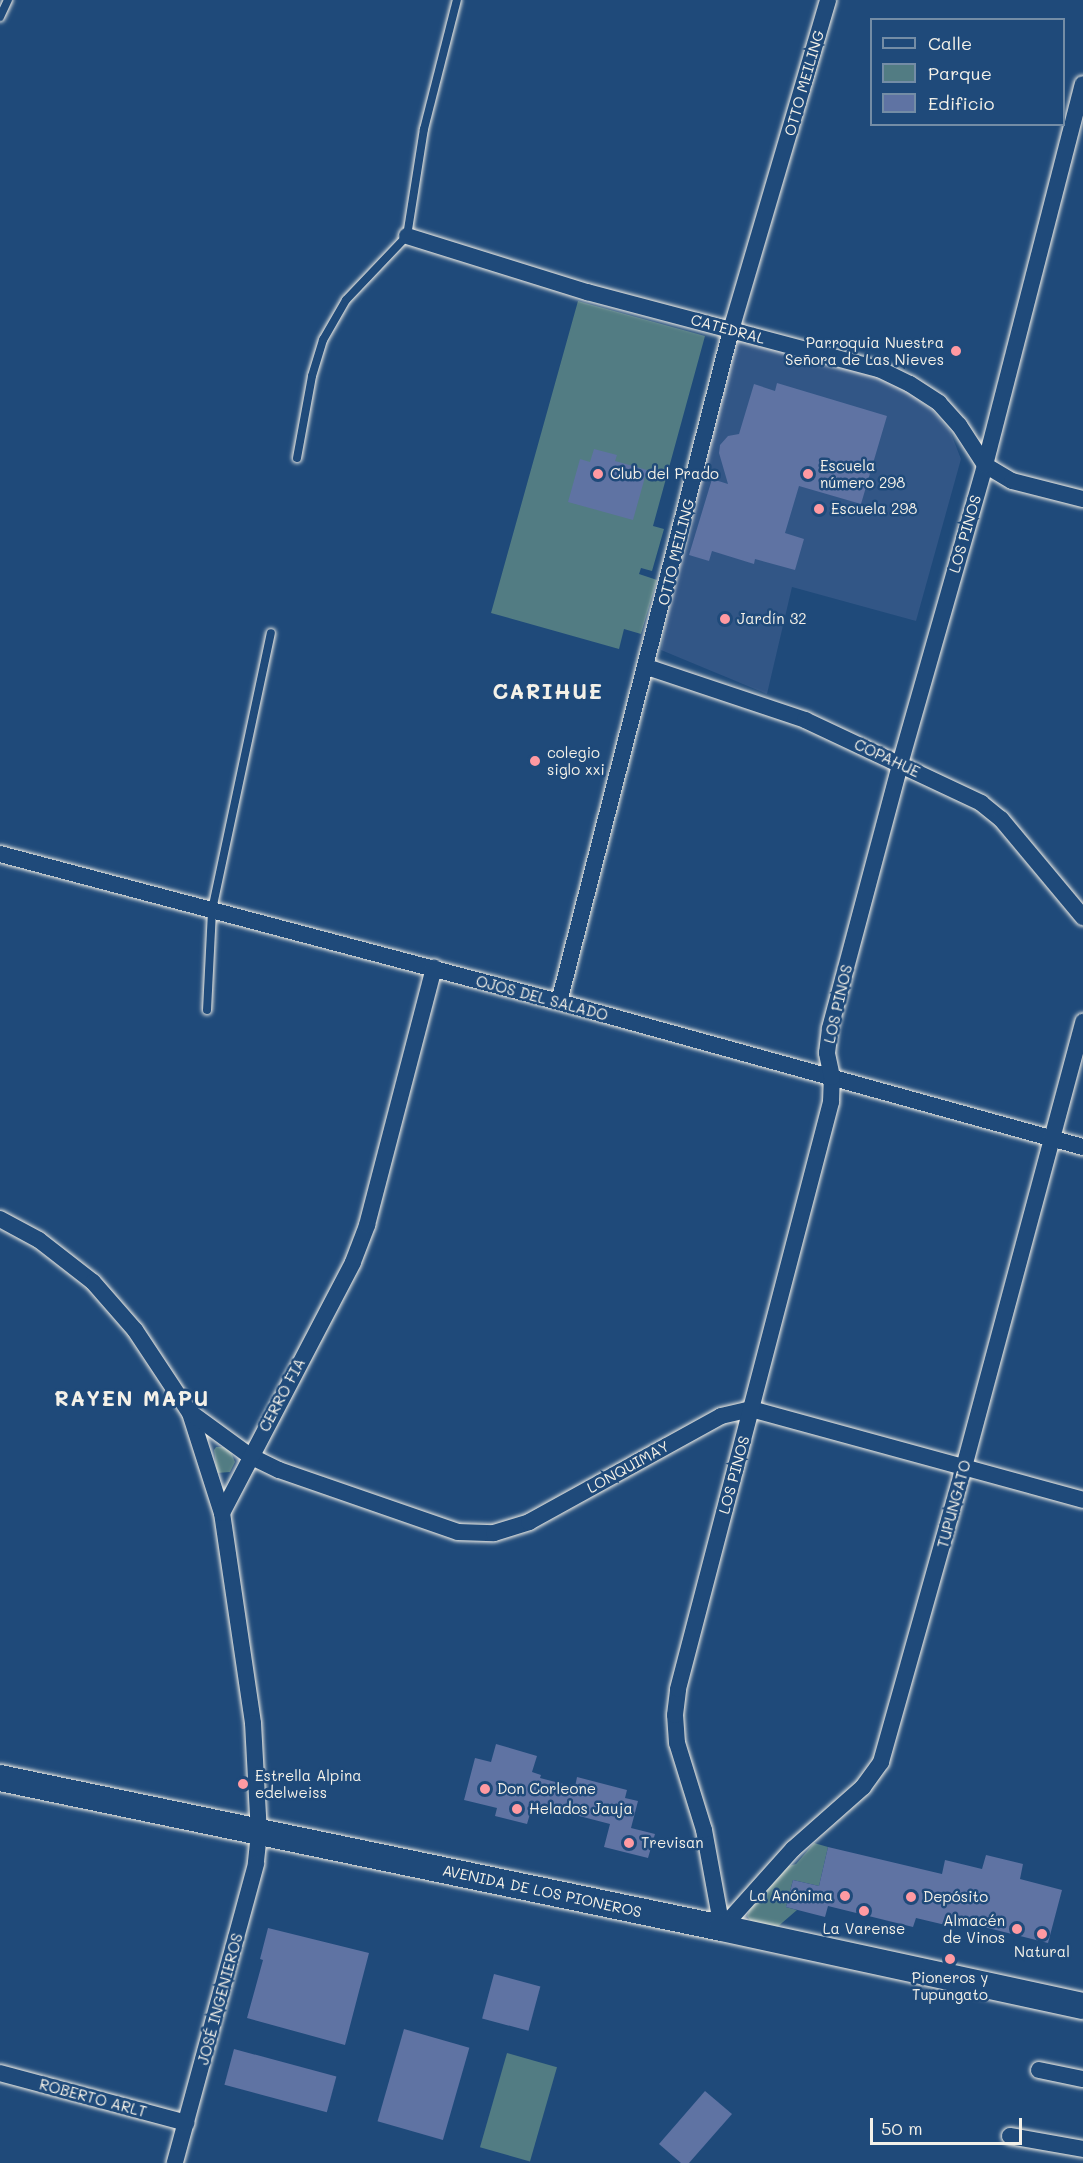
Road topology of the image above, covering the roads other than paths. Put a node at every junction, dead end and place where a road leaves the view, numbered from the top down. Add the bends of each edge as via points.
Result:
1 (8, 0) edge
2 (457, 0) edge
3 (828, 0) edge
4 (0, 17) edge
5 (1083, 84) edge
6 (406, 236) junction
7 (731, 330) junction
8 (297, 458) dead end
9 (985, 465) junction
10 (1083, 498) edge
11 (271, 633) dead end
12 (647, 666) junction
13 (900, 764) junction
14 (0, 854) edge
15 (212, 910) junction
16 (1083, 917) edge
17 (434, 968) junction
18 (559, 1002) junction
19 (207, 1010) dead end
20 (1083, 1022) edge
21 (832, 1077) junction
22 (1054, 1140) junction
23 (1083, 1148) edge
24 (0, 1219) edge
25 (751, 1409) junction
26 (190, 1413) junction
27 (250, 1456) junction
28 (964, 1467) junction
29 (1083, 1500) edge
30 (222, 1513) junction
31 (0, 1778) edge
32 (259, 1833) junction
33 (722, 1928) junction
34 (1083, 2006) edge
35 (1039, 2070) dead end
36 (0, 2073) edge
37 (1083, 2079) edge
38 (186, 2123) junction
39 (1010, 2136) dead end
40 (1083, 2149) edge
41 (175, 2163) edge

1 - 4 lane
2 - 6 lane via 424,129
3 - 7 street, OTTO MEILING
5 - 9 street, LOS PINOS
6 - 7 street, CATEDRAL via 587,292
6 - 8 lane via 346,300 323,340 312,375
7 - 9 street, CATEDRAL via 879,369 910,384 939,403
7 - 12 street, OTTO MEILING
9 - 10 street, CATEDRAL via 1012,481
9 - 13 street, LOS PINOS
11 - 15 lane
12 - 13 street, COPAHUE via 805,720
12 - 18 street, OTTO MEILING
13 - 16 street, COPAHUE via 981,803 1001,819
13 - 21 street, LOS PINOS via 830,1028 827,1053
14 - 15 street, OJOS DEL SALADO
15 - 17 street, OJOS DEL SALADO
15 - 19 lane
17 - 18 street, OJOS DEL SALADO
17 - 27 street, CERRO FIA via 367,1225 353,1262
18 - 21 street, OJOS DEL SALADO
20 - 22 street, TUPUNGATO
21 - 22 street, OJOS DEL SALADO
21 - 25 street, LOS PINOS via 831,1102
22 - 23 street, OJOS DEL SALADO
22 - 28 street, TUPUNGATO
24 - 26 street, LONQUIMAY via 39,1240 93,1282 135,1330
25 - 27 street, LONQUIMAY via 721,1416 529,1522 494,1533 458,1532 279,1470
25 - 28 street, LONQUIMAY
25 - 33 street, LOS PINOS via 678,1689 675,1715 677,1743 704,1830
26 - 27 street, LONQUIMAY
26 - 30 street, LONQUIMAY
27 - 30 street, CERRO FIA
28 - 29 street, LONQUIMAY
28 - 33 street, TUPUNGATO via 881,1762 863,1787 793,1849
30 - 32 street via 253,1723
31 - 32 main road, AVENIDA DE LOS PIONEROS
32 - 33 main road, AVENIDA DE LOS PIONEROS
32 - 38 street, JOSÉ INGENIEROS via 256,1864
33 - 34 main road, AVENIDA DE LOS PIONEROS
35 - 37 street
36 - 38 street, ROBERTO ARLT
38 - 41 street, JOSÉ INGENIEROS
39 - 40 street

